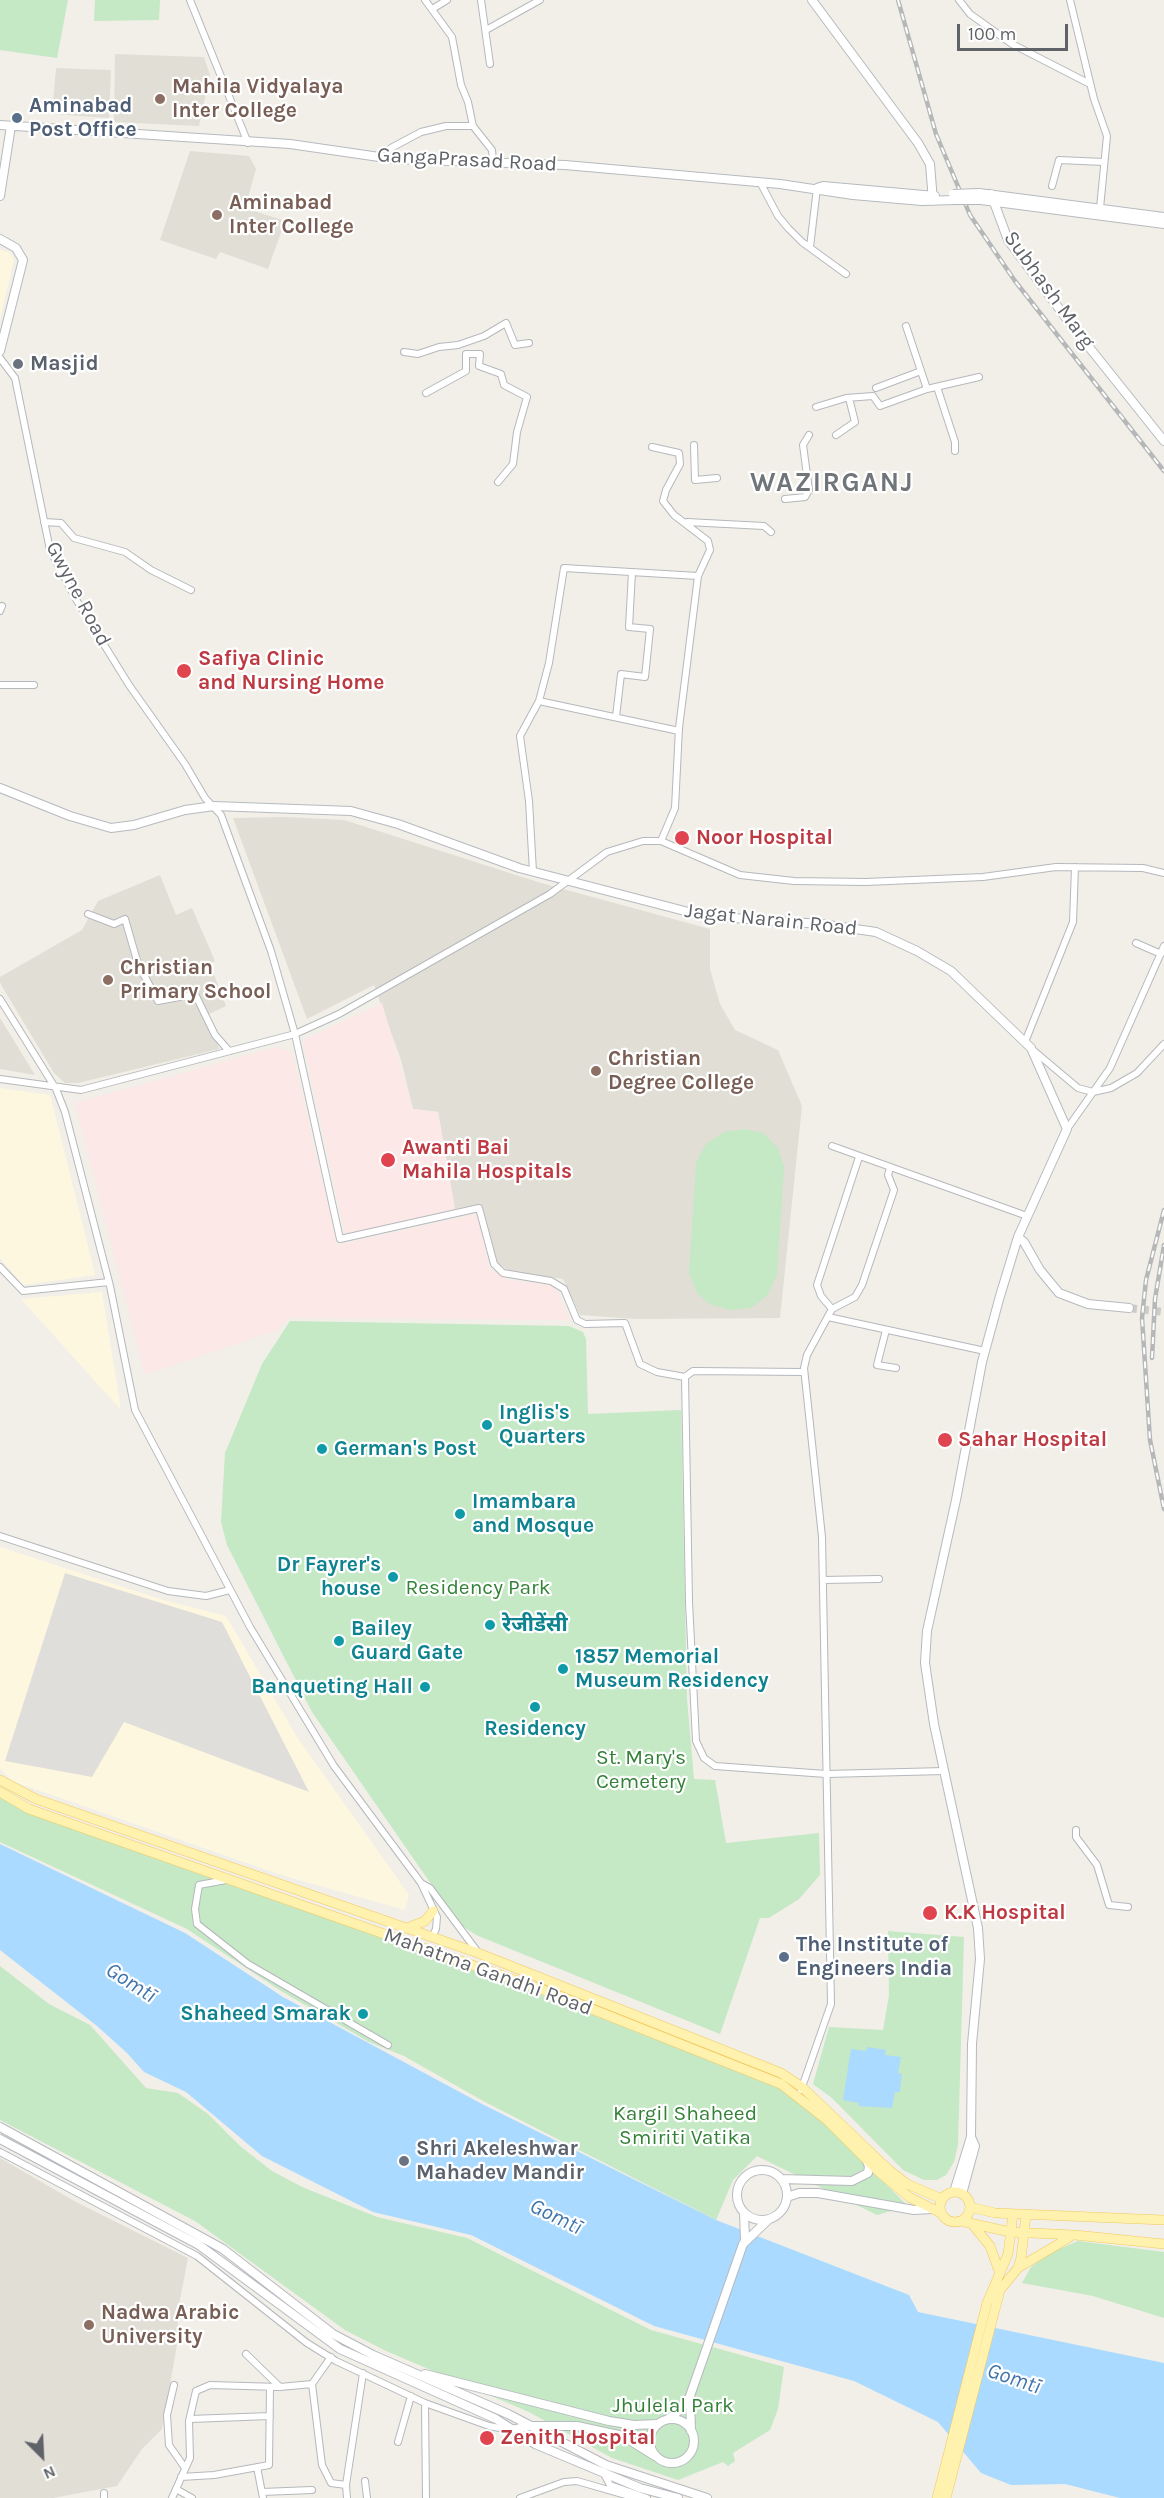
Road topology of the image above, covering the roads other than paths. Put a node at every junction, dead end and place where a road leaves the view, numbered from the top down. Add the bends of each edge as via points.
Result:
1 (190, 0) edge
2 (425, 0) edge
3 (447, 0) edge
4 (481, 0) edge
5 (540, 0) edge
6 (812, 0) edge
7 (959, 0) edge
8 (1070, 0) edge
9 (434, 8) junction
10 (486, 30) junction
11 (490, 64) dead end
12 (1090, 84) junction
13 (0, 125) edge
14 (11, 126) junction
15 (472, 126) junction
16 (248, 143) junction
17 (391, 148) dead end
18 (493, 162) junction
19 (1104, 162) junction
20 (760, 182) junction
21 (1052, 186) dead end
22 (817, 188) junction
23 (0, 196) edge
24 (993, 198) junction
25 (933, 199) junction
26 (1100, 208) junction
27 (1164, 217) edge
28 (1164, 224) edge
29 (0, 239) edge
30 (810, 247) junction
31 (846, 274) dead end
32 (906, 326) dead end
33 (464, 343) junction
34 (529, 343) dead end
35 (0, 351) edge
36 (404, 352) dead end
37 (466, 354) junction
38 (0, 358) edge
39 (921, 371) junction
40 (979, 377) dead end
41 (937, 387) junction
42 (876, 388) dead end
43 (927, 389) junction
44 (426, 393) dead end
45 (849, 398) junction
46 (816, 407) dead end
47 (809, 435) dead end
48 (836, 435) dead end
49 (1164, 441) edge
50 (694, 445) dead end
51 (652, 447) dead end
52 (955, 451) dead end
53 (680, 464) junction
54 (695, 467) junction
55 (717, 478) dead end
56 (498, 483) dead end
57 (785, 499) dead end
58 (44, 522) junction
59 (686, 522) junction
60 (771, 532) dead end
61 (632, 572) junction
62 (698, 576) junction
63 (191, 590) dead end
64 (34, 685) dead end
65 (0, 686) edge
66 (539, 701) junction
67 (616, 717) junction
68 (679, 731) junction
69 (0, 788) edge
70 (214, 806) junction
71 (661, 841) junction
72 (1075, 867) junction
73 (533, 872) junction
74 (1164, 873) edge
75 (566, 880) junction
76 (88, 914) dead end
77 (1136, 943) dead end
78 (1164, 946) edge
79 (1161, 954) junction
80 (0, 999) edge
81 (295, 1034) junction
82 (1164, 1044) edge
83 (1028, 1045) junction
84 (229, 1052) junction
85 (0, 1078) edge
86 (56, 1089) junction
87 (1093, 1092) junction
88 (1067, 1129) junction
89 (832, 1146) dead end
90 (859, 1157) junction
91 (890, 1168) junction
92 (1028, 1216) junction
93 (1018, 1237) junction
94 (0, 1267) edge
95 (109, 1282) junction
96 (1129, 1308) tunnel mouth
97 (832, 1309) junction
98 (828, 1317) junction
99 (886, 1330) junction
100 (985, 1351) junction
101 (896, 1368) dead end
102 (804, 1372) junction
103 (686, 1377) junction
104 (0, 1536) edge
105 (879, 1579) dead end
106 (823, 1580) junction
107 (230, 1590) junction
108 (944, 1771) junction
109 (826, 1774) junction
110 (0, 1780) edge
111 (0, 1792) edge
112 (1076, 1830) dead end
113 (230, 1879) junction
114 (421, 1883) junction
115 (1128, 1907) dead end
116 (433, 1911) junction
117 (404, 1929) junction
118 (432, 1937) junction
119 (477, 1953) junction
120 (388, 2045) dead end
121 (800, 2091) junction
122 (0, 2127) edge
123 (0, 2139) edge
124 (0, 2152) edge
125 (866, 2159) junction
126 (781, 2179) junction
127 (958, 2193) junction
128 (787, 2197) junction
129 (942, 2199) junction
130 (970, 2207) junction
131 (931, 2209) junction
132 (744, 2213) junction
133 (941, 2213) junction
134 (1013, 2214) junction
135 (1026, 2215) junction
136 (769, 2219) junction
137 (1164, 2220) edge
138 (961, 2221) junction
139 (972, 2224) junction
140 (1010, 2232) junction
141 (1024, 2233) junction
142 (1075, 2235) junction
143 (745, 2240) junction
144 (1164, 2244) edge
145 (1018, 2268) junction
146 (1000, 2277) junction
147 (992, 2304) junction
148 (246, 2354) dead end
149 (331, 2357) junction
150 (407, 2370) junction
151 (363, 2373) junction
152 (312, 2384) junction
153 (174, 2385) dead end
154 (270, 2387) junction
155 (280, 2387) junction
156 (691, 2393) junction
157 (411, 2396) junction
158 (425, 2403) junction
159 (270, 2416) junction
160 (190, 2419) junction
161 (666, 2420) junction
162 (657, 2424) junction
163 (530, 2426) junction
164 (512, 2430) junction
165 (692, 2431) junction
166 (398, 2442) dead end
167 (655, 2456) junction
168 (257, 2467) junction
169 (185, 2468) junction
170 (603, 2472) junction
171 (181, 2477) junction
172 (365, 2481) dead end
173 (346, 2485) junction
174 (176, 2489) junction
175 (312, 2490) dead end
176 (262, 2495) edge
177 (172, 2498) edge
178 (192, 2498) edge
179 (347, 2498) edge
180 (367, 2498) edge
181 (426, 2498) edge
182 (520, 2498) edge
183 (636, 2498) edge
184 (647, 2498) edge
185 (678, 2498) edge
186 (707, 2498) edge
187 (937, 2498) edge
188 (946, 2498) edge

1 - 16 street
2 - 9 street
3 - 9 street
4 - 10 street
5 - 10 street
6 - 25 street via 918,143 930,164
7 - 12 street via 970,14 1012,44
8 - 12 street
9 - 15 street via 452,37
10 - 11 street
12 - 19 street via 1107,136
13 - 14 street, GangaPrasad Road
14 - 16 street, GangaPrasad Road
14 - 23 street
15 - 17 street via 446,126 422,132
15 - 18 street via 492,150
16 - 18 street, GangaPrasad Road via 290,144 393,159
18 - 20 street, GangaPrasad Road
19 - 21 street via 1059,160
19 - 26 street
20 - 22 street, GangaPrasad Road
20 - 30 street via 778,216
22 - 25 street, GangaPrasad Road via 823,192
22 - 30 street
24 - 25 street, bridge
24 - 26 street
24 - 28 street
24 - 49 street, Subhash Marg via 1008,240
26 - 27 street
29 - 35 street via 16,248 22,260
30 - 31 street
32 - 39 street
33 - 34 street via 506,323 515,345
33 - 36 street via 418,354
33 - 37 street
37 - 44 street via 466,371
37 - 56 street via 480,354 479,366 501,374 504,385 527,397 513,464
38 - 58 street, Gwyne Road via 15,378
39 - 42 street
39 - 43 street
40 - 41 street
41 - 43 street
41 - 52 street
43 - 45 street via 880,406 873,396
45 - 46 street
45 - 48 street via 855,422
47 - 57 street via 803,445 809,490 805,497
50 - 54 street
51 - 53 street via 679,453
53 - 54 street
53 - 59 street via 663,501
54 - 55 street via 696,480
58 - 63 street via 61,523 74,538 126,552
58 - 70 street, Gwyne Road via 50,550 77,601 129,685
59 - 60 street via 764,526
59 - 62 street via 708,541 710,550
61 - 62 street
61 - 66 street via 564,568
61 - 67 street via 629,627 650,629 645,677 621,674
62 - 68 street
64 - 65 street
66 - 67 street
66 - 73 street via 520,736
67 - 68 street
68 - 71 street via 675,808
69 - 70 street, Jagat Narain Road via 111,828
70 - 73 street, Jagat Narain Road via 351,811
70 - 81 street, Gwyne Road via 221,815 271,951
71 - 72 street via 740,875 794,881 983,877
71 - 75 street via 643,841 607,852
72 - 74 street via 1143,868
72 - 83 street via 1073,922
73 - 75 street, Jagat Narain Road
75 - 81 street via 522,911 339,1014
75 - 83 street, Jagat Narain Road via 704,916 876,932 951,971
76 - 84 street via 114,924 125,919 138,964 158,1001 195,994 214,1035
77 - 79 street
78 - 79 street
79 - 87 street via 1110,1068
80 - 86 street
81 - 84 street
81 - 103 street, Gwyne Road via 340,1239 479,1208 494,1264 503,1273 551,1281 564,1290 576,1320 585,1324 625,1323 640,1364 657,1372
82 - 87 street via 1137,1073 1111,1088
83 - 87 street via 1078,1088
83 - 88 street, Jagat Narain Road
84 - 86 street via 81,1090
85 - 86 street
86 - 95 street
87 - 88 street
88 - 92 street
89 - 90 street
90 - 91 street
90 - 97 street via 817,1285
91 - 92 street
91 - 97 street via 888,1175 894,1190 862,1285 855,1297
92 - 93 street
93 - 96 street via 1059,1293 1088,1304
93 - 100 street
94 - 95 street via 22,1291
95 - 107 street via 135,1410
97 - 98 street
98 - 99 street
98 - 102 street via 807,1354
99 - 100 street
99 - 101 street via 877,1365
100 - 108 street via 927,1631 926,1664
102 - 103 street via 693,1371
102 - 106 street
103 - 109 street via 689,1602 696,1741 704,1758 715,1766
104 - 107 street via 168,1591 206,1596
105 - 106 street
106 - 109 street
107 - 114 street via 334,1766
108 - 109 street
108 - 127 street via 978,1928 980,1959 972,2044 971,2137
109 - 121 street via 831,2004
110 - 117 main road, Mahatma Gandhi Road via 36,1799
111 - 113 main road, Mahatma Gandhi Road via 29,1809
112 - 115 street via 1076,1837 1097,1865 1109,1905
113 - 120 street via 199,1885 197,1924 248,1964
113 - 121 main road, Mahatma Gandhi Road via 549,1992
114 - 116 street
114 - 119 street via 430,1888
116 - 117 main road via 420,1924
116 - 118 street via 438,1923
117 - 118 main road, Mahatma Gandhi Road
118 - 119 main road, Mahatma Gandhi Road
119 - 121 main road, Mahatma Gandhi Road via 781,2073
121 - 125 main road, Mahatma Gandhi Road
121 - 129 main road, Mahatma Gandhi Road via 907,2184
122 - 150 street via 223,2249 333,2334
123 - 164 street via 199,2245 340,2349 496,2419
124 - 149 street via 197,2256 307,2343
125 - 126 street via 868,2173 852,2181
125 - 131 main road, Mahatma Gandhi Road via 909,2197
126 - 128 street
126 - 132 street via 765,2170 745,2175 736,2194
127 - 129 main road
127 - 130 main road
128 - 131 street via 818,2193 914,2210
128 - 136 street via 782,2210
129 - 133 main road
130 - 134 main road
130 - 138 main road
131 - 133 main road, Mahatma Gandhi Road
132 - 136 street via 758,2220
132 - 143 street
133 - 138 main road via 949,2221
134 - 135 main road
134 - 140 main road
135 - 137 main road
135 - 141 main road
136 - 143 street
138 - 139 main road
139 - 140 main road
139 - 146 main road via 990,2246
140 - 141 main road
140 - 146 main road
141 - 142 main road
141 - 145 main road
142 - 144 main road
142 - 145 main road
143 - 156 street
145 - 146 main road
146 - 147 main road
147 - 187 main road
147 - 188 main road
148 - 155 street
149 - 151 street
149 - 152 street
150 - 162 street via 467,2382 609,2421
150 - 163 street
151 - 157 street
151 - 173 street
152 - 155 street
152 - 173 street via 322,2465 331,2483
153 - 169 street via 167,2415 169,2445
154 - 155 street
154 - 159 street
154 - 160 street via 210,2385 196,2391
156 - 161 street via 680,2410
156 - 165 street
157 - 158 street
157 - 166 street
158 - 164 street
158 - 181 street
159 - 160 street
159 - 168 street via 269,2465
160 - 169 street via 190,2458
161 - 162 street
161 - 165 street via 681,2421
162 - 167 street via 650,2437
163 - 164 street
163 - 167 street via 577,2426 610,2432
163 - 186 street via 606,2465
164 - 170 street via 535,2444
165 - 167 street via 693,2447 686,2458 672,2463
168 - 171 street
168 - 176 street
169 - 171 street
170 - 184 street via 610,2485
170 - 185 street
171 - 174 street
172 - 180 street
173 - 179 street
174 - 177 street
174 - 178 street
175 - 176 street
182 - 183 street via 577,2481

